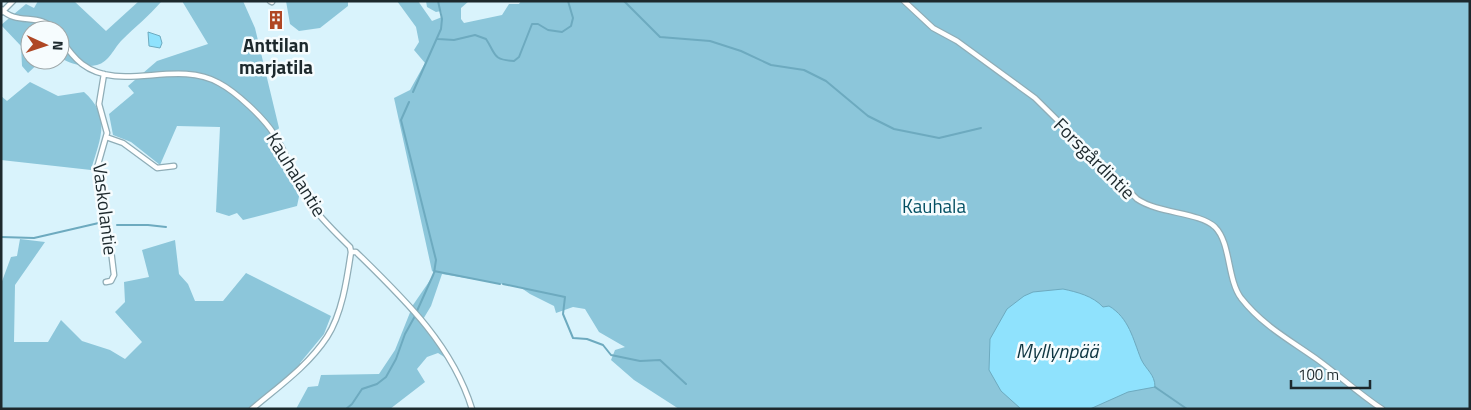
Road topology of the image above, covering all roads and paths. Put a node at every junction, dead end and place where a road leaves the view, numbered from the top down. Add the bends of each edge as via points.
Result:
1 (13, 1) edge
2 (904, 1) edge
3 (2, 11) edge
4 (28, 20) edge
5 (70, 50) edge
6 (104, 74) junction
7 (106, 137) junction
8 (174, 166) dead end
9 (351, 252) junction
10 (106, 282) dead end
11 (252, 409) edge
12 (472, 409) edge
13 (1382, 409) edge

1 - 3 street
2 - 13 street, Forsgårdintie via 933,28 957,41 1035,98 1137,199 1152,208 1205,220 1216,228 1222,238 1237,291 1258,317
3 - 4 street via 13,18
5 - 6 street, Kauhalantie via 82,64
6 - 7 street, Vaskolantie via 99,104 106,122
6 - 9 street, Kauhalantie via 140,76 184,72 220,83 253,110 274,134 309,202
7 - 8 street via 123,143 158,168
7 - 10 street, Vaskolantie via 97,168 104,193 114,275 111,281
9 - 11 street via 339,311 328,336 302,367
9 - 12 street, Kauhalantie via 356,252 408,303 445,350 462,381

